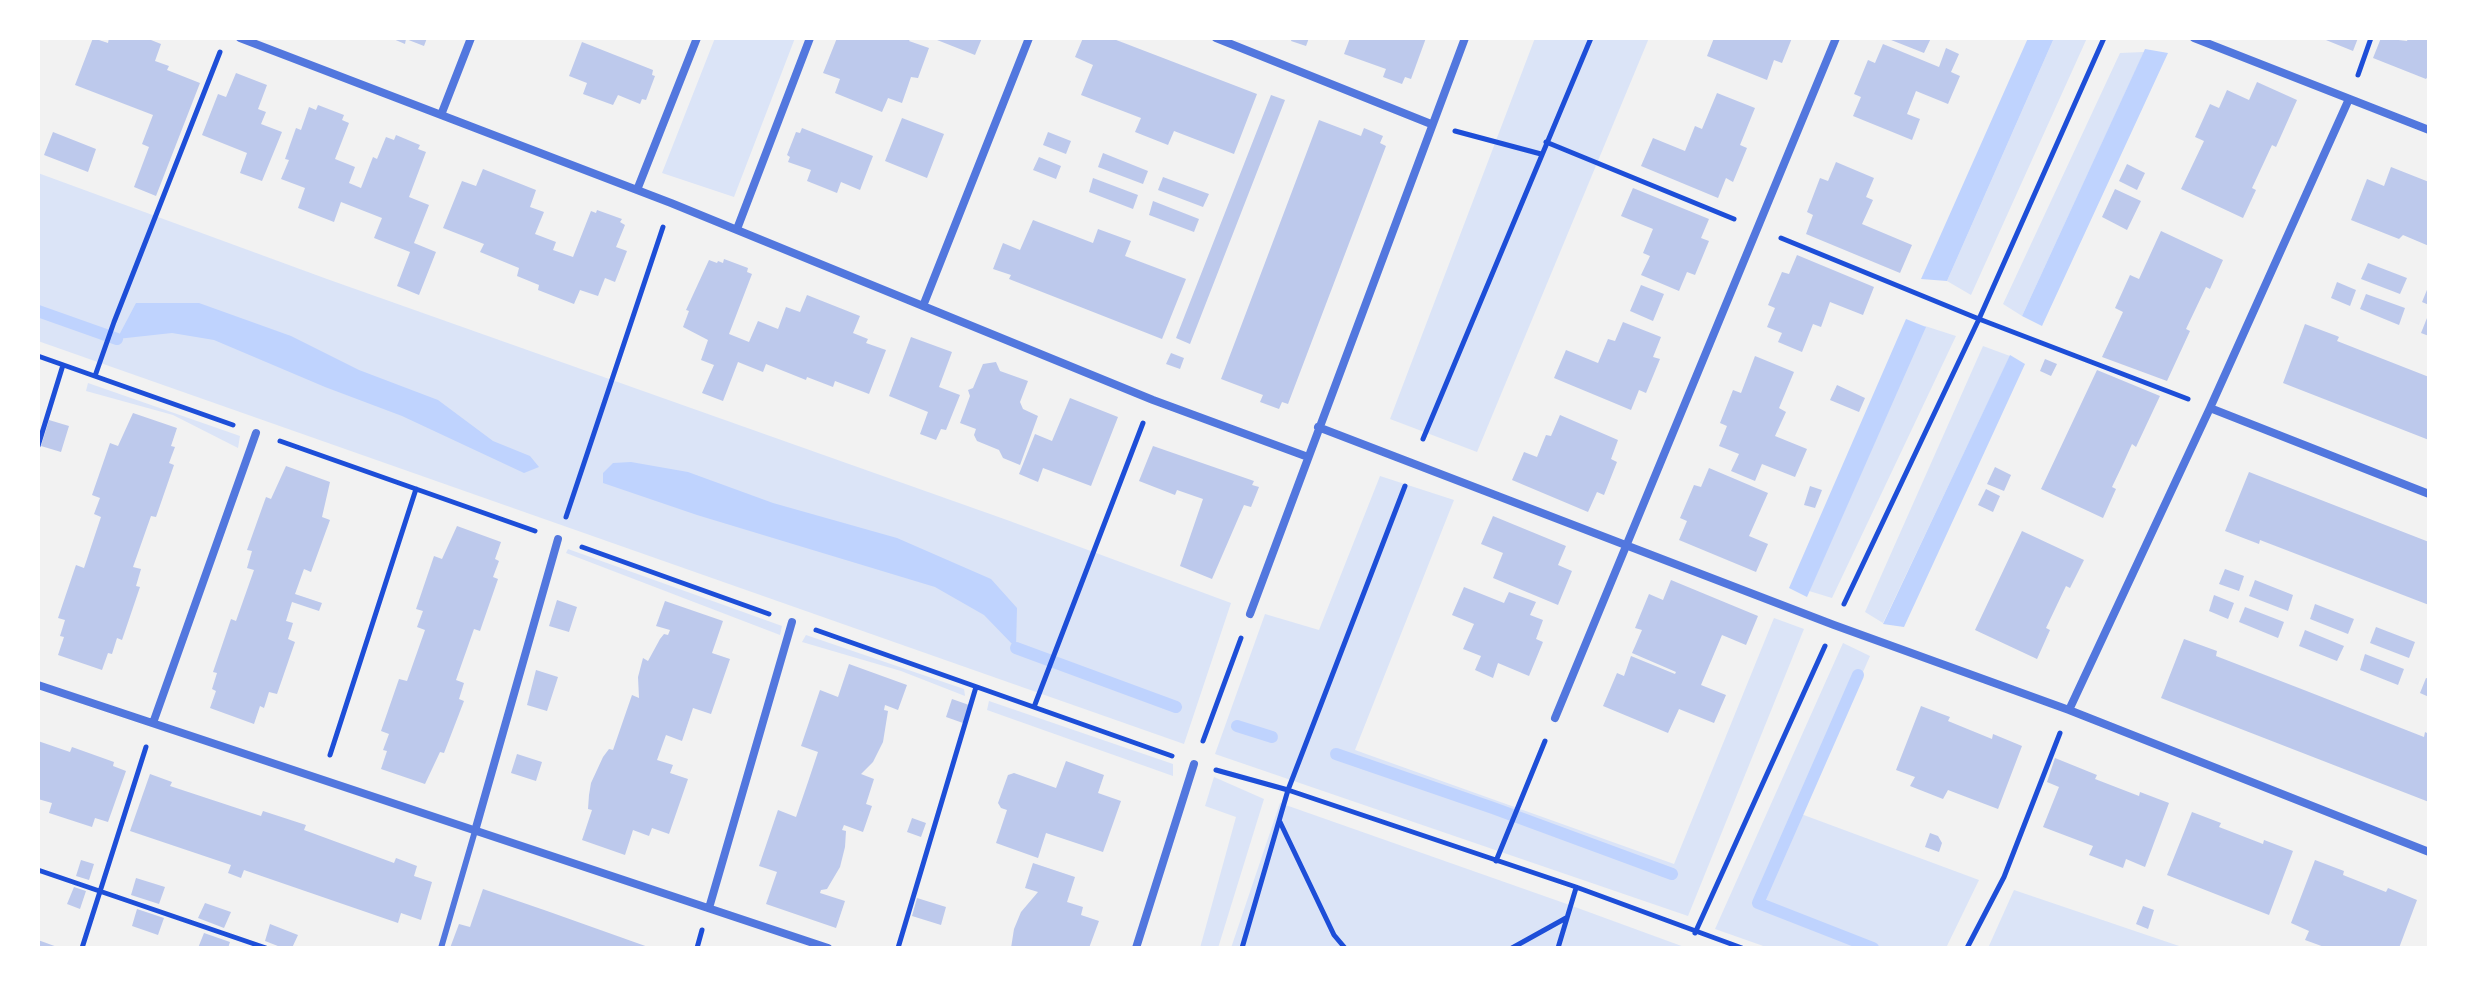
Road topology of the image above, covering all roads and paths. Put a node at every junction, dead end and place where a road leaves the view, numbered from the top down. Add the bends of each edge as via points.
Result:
1 (226, 38) edge
2 (240, 38) edge
3 (471, 38) edge
4 (697, 38) edge
5 (810, 38) edge
6 (1029, 38) edge
7 (1216, 38) edge
8 (1465, 38) edge
9 (1591, 38) edge
10 (1836, 38) edge
11 (2104, 38) edge
12 (2194, 38) edge
13 (2371, 38) edge
14 (2349, 99) junction
15 (441, 115) junction
16 (1431, 124) junction
17 (2429, 130) edge
18 (1546, 142) junction
19 (1541, 154) junction
20 (637, 190) junction
21 (671, 203) junction
22 (1756, 228) junction
23 (737, 229) junction
24 (923, 306) junction
25 (1979, 319) junction
26 (38, 356) edge
27 (63, 365) junction
28 (95, 376) junction
29 (1153, 400) junction
30 (2210, 408) junction
31 (1318, 427) junction
32 (256, 433) junction
33 (38, 446) edge
34 (1308, 457) junction
35 (1413, 464) junction
36 (416, 489) junction
37 (2429, 494) edge
38 (558, 539) junction
39 (1625, 546) junction
40 (1250, 614) joint
41 (792, 622) junction
42 (1834, 625) junction
43 (38, 685) edge
44 (976, 687) junction
45 (1034, 707) junction
46 (2069, 710) junction
47 (1555, 718) dead end
48 (153, 723) junction
49 (1538, 757) dead end
50 (1194, 764) junction
51 (322, 780) junction
52 (1288, 790) junction
53 (1280, 821) junction
54 (475, 831) junction
55 (2429, 852) edge
56 (1496, 861) junction
57 (38, 870) edge
58 (1576, 887) junction
59 (101, 891) junction
60 (709, 908) junction
61 (1567, 918) junction
62 (1695, 933) junction
63 (1730, 946) edge
64 (82, 948) edge
65 (266, 948) edge
66 (441, 948) edge
67 (828, 948) edge
68 (898, 948) edge
69 (1136, 948) edge
70 (1242, 948) edge
71 (1345, 948) edge
72 (1512, 948) edge
73 (1558, 948) edge
74 (1742, 948) edge
75 (1967, 948) edge

1 - 28 path
2 - 15 street
3 - 15 street
4 - 20 street
5 - 23 street
6 - 24 street
7 - 16 street
8 - 16 street
9 - 18 path
10 - 22 street
11 - 25 path
12 - 14 street
13 - 14 path
14 - 17 street
14 - 30 street
15 - 20 street
16 - 19 path
16 - 31 street
18 - 19 path
18 - 22 path
19 - 35 path
20 - 21 street
21 - 23 street
21 - 38 path
22 - 25 path
22 - 39 street
23 - 24 street
24 - 29 street
25 - 30 path
25 - 42 path
26 - 27 path
27 - 28 path
27 - 33 path
28 - 32 path
29 - 34 street
29 - 45 path
30 - 37 street
30 - 46 street
31 - 34 street
31 - 35 street
32 - 36 path
32 - 48 street
34 - 40 street
35 - 39 street
35 - 52 path
36 - 38 path
36 - 51 path
38 - 41 path
38 - 54 street
39 - 42 street
39 - 47 street
40 - 50 path
41 - 44 path
41 - 60 street
42 - 46 street
42 - 62 path
43 - 48 street
44 - 45 path
44 - 68 path
45 - 50 path
46 - 55 street
46 - 75 path via 2004,877
48 - 51 street
48 - 59 path
49 - 56 path
50 - 52 path
50 - 69 street
51 - 54 street
52 - 53 path
52 - 56 path
53 - 70 path
53 - 71 path
54 - 60 street
54 - 66 lane
56 - 58 path
57 - 59 path
58 - 61 path
58 - 62 path
59 - 64 path
59 - 65 path
60 - 67 street
61 - 72 path
61 - 73 path
62 - 63 path
63 - 74 path

